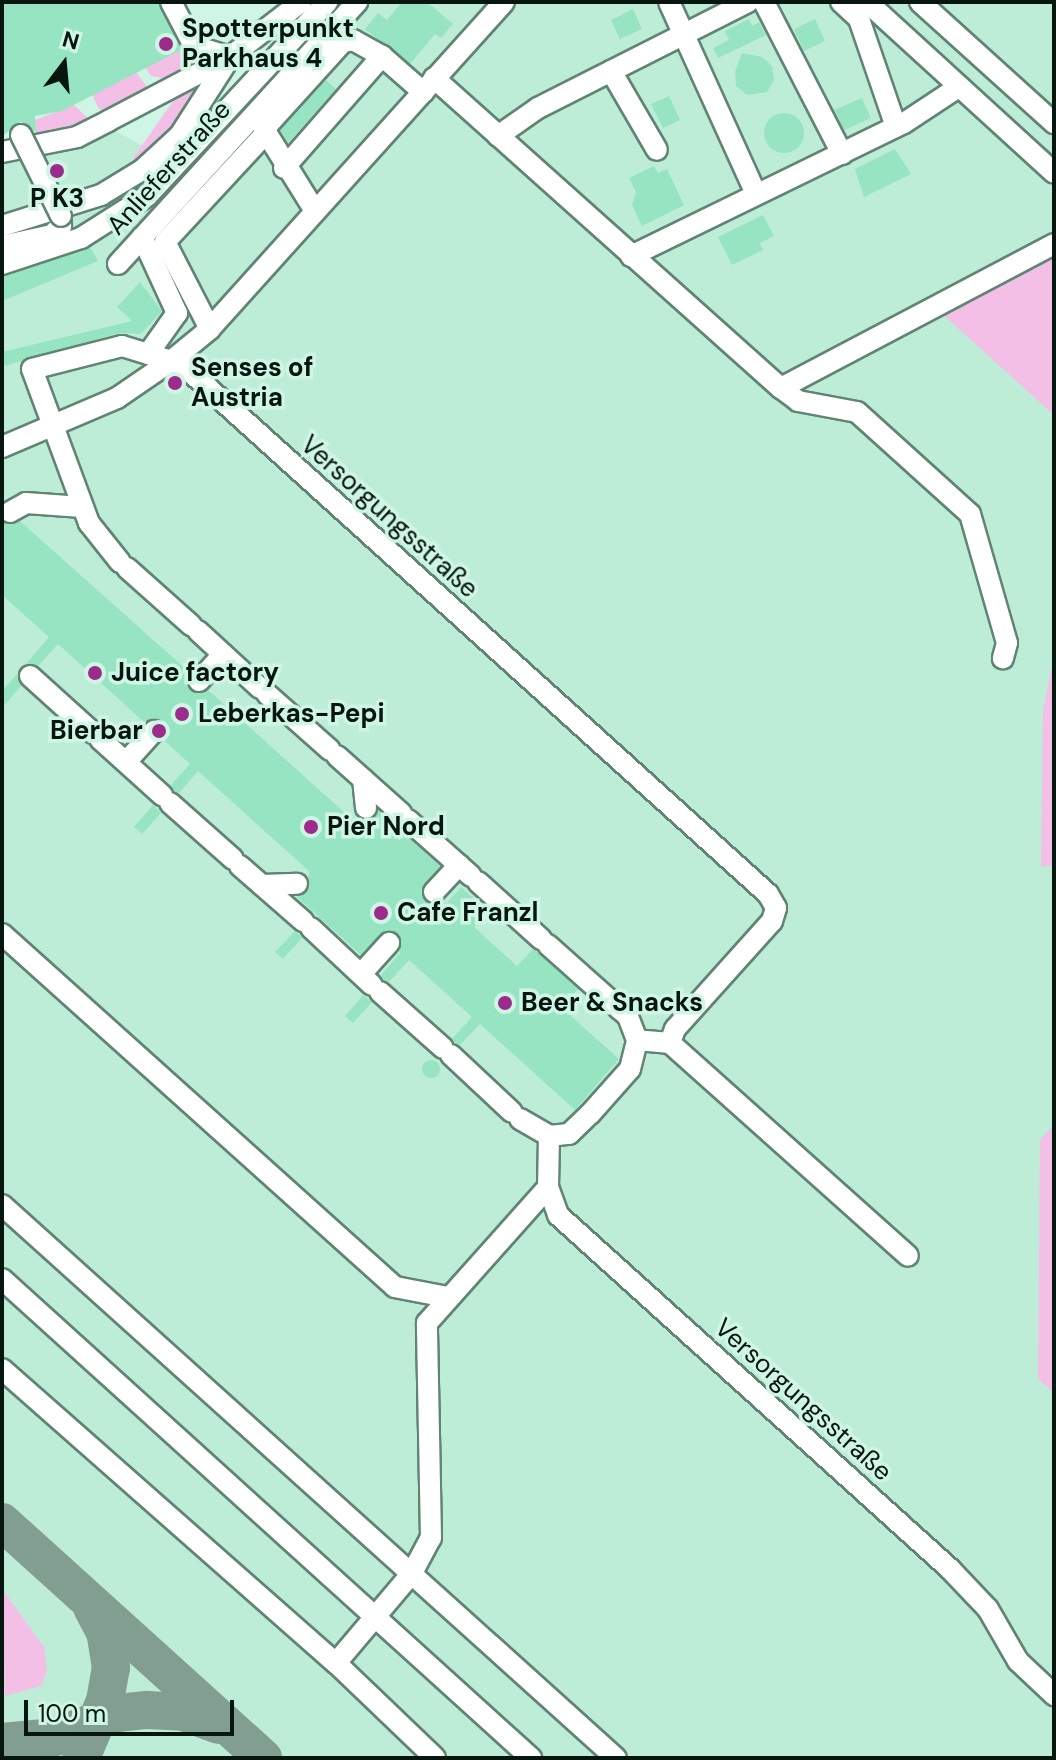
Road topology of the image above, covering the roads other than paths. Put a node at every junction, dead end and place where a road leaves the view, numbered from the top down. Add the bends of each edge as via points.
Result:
1 (171, 2) edge
2 (301, 2) edge
3 (327, 2) edge
4 (357, 2) edge
5 (504, 2) edge
6 (669, 2) edge
7 (748, 2) edge
8 (764, 2) edge
9 (841, 2) edge
10 (867, 2) edge
11 (920, 2) edge
12 (681, 35) junction
13 (382, 56) junction
14 (230, 57) junction
15 (611, 71) junction
16 (428, 85) junction
17 (957, 88) junction
18 (1054, 123) edge
19 (896, 127) junction
20 (21, 135) dead end
21 (264, 135) junction
22 (498, 136) junction
23 (198, 139) junction
24 (657, 150) dead end
25 (2, 152) edge
26 (842, 154) junction
27 (284, 168) junction
28 (1054, 173) edge
29 (755, 192) junction
30 (315, 211) junction
31 (55, 219) junction
32 (2, 226) edge
33 (142, 237) junction
34 (2, 238) edge
35 (1054, 244) edge
36 (2, 246) edge
37 (631, 256) junction
38 (2, 264) edge
39 (118, 264) dead end
40 (210, 329) junction
41 (148, 354) junction
42 (171, 361) junction
43 (781, 388) junction
44 (53, 430) junction
45 (2, 447) edge
46 (82, 507) junction
47 (10, 512) dead end
48 (223, 654) junction
49 (1003, 658) dead end
50 (30, 676) dead end
51 (199, 681) dead end
52 (154, 731) dead end
53 (126, 762) junction
54 (363, 779) junction
55 (366, 808) dead end
56 (297, 884) dead end
57 (262, 885) junction
58 (2, 934) edge
59 (378, 949) dead end
60 (371, 984) junction
61 (637, 1040) junction
62 (670, 1043) junction
63 (549, 1136) junction
64 (548, 1187) junction
65 (2, 1205) edge
66 (908, 1256) dead end
67 (2, 1279) edge
68 (447, 1297) junction
69 (2, 1369) edge
70 (412, 1573) junction
71 (376, 1617) junction
72 (336, 1663) junction
73 (1054, 1695) edge
74 (435, 1758) edge
75 (531, 1758) edge
76 (616, 1758) edge

1 - 14 street via 187,44
2 - 14 street
3 - 23 street
4 - 33 street, Anlieferstraße
5 - 16 street
6 - 12 street
7 - 12 street
8 - 26 street
9 - 19 street via 859,19
10 - 17 street
11 - 18 street
12 - 15 street
12 - 29 street
13 - 16 street
13 - 21 street via 353,40 343,42
13 - 27 street
14 - 25 street via 77,137
14 - 31 street via 196,114 154,160
15 - 22 street via 538,108
15 - 24 street
16 - 22 street
16 - 30 street
17 - 19 street
17 - 28 street
19 - 26 street
20 - 31 street, bridge
21 - 27 street
21 - 40 street via 165,242
22 - 37 street
23 - 31 street via 124,195
23 - 38 street via 166,178 125,212 65,245
26 - 29 street
27 - 30 street
29 - 37 street
30 - 40 street
31 - 32 street
31 - 34 street via 31,233
31 - 36 street via 42,239
33 - 39 street, Anlieferstraße
33 - 41 street via 177,313
35 - 43 street
37 - 43 street
40 - 42 street
41 - 42 street, Versorgungsstraße
41 - 44 street, Versorgungsstraße via 122,346 32,369
42 - 44 street via 117,398
42 - 62 street, Versorgungsstraße via 186,368 768,894 776,908 772,921 675,1029
43 - 49 street via 798,401 857,412 970,514 1007,643
44 - 45 street
44 - 46 street
46 - 47 street via 26,503
46 - 48 street via 103,546
48 - 51 street
48 - 54 street
50 - 53 street
52 - 53 street
53 - 57 street
54 - 55 street
54 - 61 street via 404,816 454,878 545,942 628,1016
56 - 57 street
57 - 60 street
58 - 68 street via 395,1287
59 - 60 street
60 - 63 street via 516,1115
61 - 62 street
61 - 63 street via 630,1069 590,1114 569,1134
62 - 66 street
63 - 64 street, Versorgungsstraße
64 - 68 street
64 - 73 street, Versorgungsstraße via 558,1215 950,1569 988,1609 1018,1661
65 - 70 street
67 - 71 street
68 - 70 street via 427,1323 431,1538
69 - 72 street
70 - 71 street
70 - 76 street
71 - 72 street
71 - 75 street
72 - 74 street

